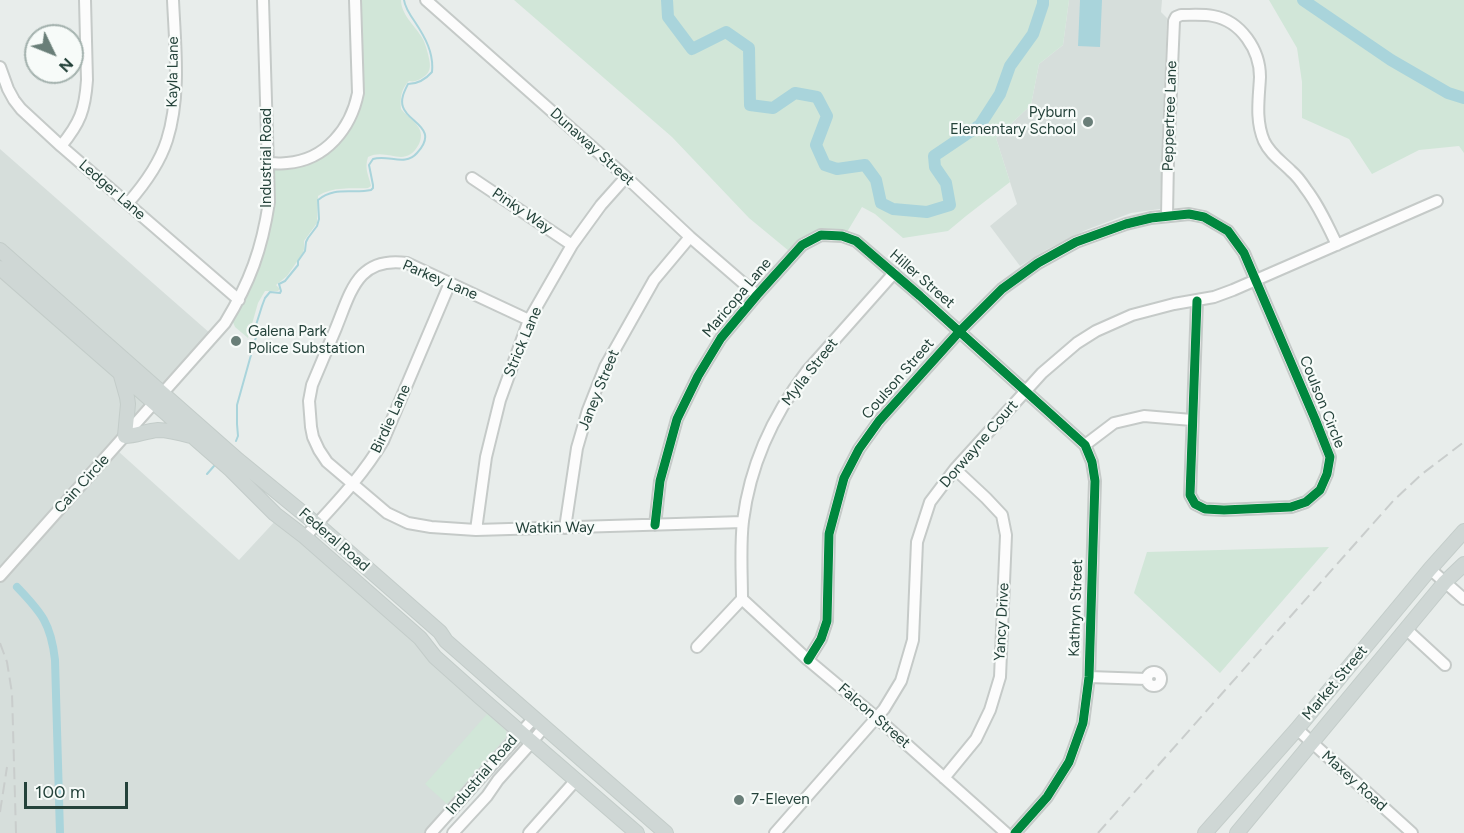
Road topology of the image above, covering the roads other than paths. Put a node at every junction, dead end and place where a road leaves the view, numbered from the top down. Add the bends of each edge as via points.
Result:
1 (84, 0) edge
2 (173, 0) edge
3 (263, 0) edge
4 (355, 0) edge
5 (426, 0) edge
6 (0, 67) edge
7 (61, 146) junction
8 (268, 163) junction
9 (626, 177) junction
10 (472, 178) dead end
11 (1437, 201) dead end
12 (128, 203) junction
13 (1167, 216) junction
14 (690, 237) junction
15 (817, 237) joint
16 (572, 245) junction
17 (1337, 245) junction
18 (0, 250) edge
19 (0, 268) edge
20 (894, 273) junction
21 (1255, 282) junction
22 (450, 283) junction
23 (757, 296) junction
24 (239, 300) junction
25 (1197, 301) junction
26 (529, 320) junction
27 (79, 328) junction
28 (959, 332) junction
29 (120, 372) junction
30 (1025, 390) junction
31 (159, 397) junction
32 (1192, 420) junction
33 (125, 435) junction
34 (193, 436) junction
35 (1085, 445) junction
36 (955, 470) junction
37 (352, 485) junction
38 (374, 503) joint
39 (743, 522) junction
40 (316, 524) junction
41 (655, 525) junction
42 (565, 528) junction
43 (476, 530) junction
44 (1464, 531) edge
45 (304, 537) junction
46 (1464, 564) edge
47 (1430, 569) junction
48 (0, 576) edge
49 (1445, 582) junction
50 (742, 599) junction
51 (1464, 599) edge
52 (423, 618) junction
53 (1407, 630) junction
54 (412, 631) junction
55 (697, 647) dead end
56 (1356, 658) junction
57 (808, 660) junction
58 (1445, 665) dead end
59 (1371, 670) junction
60 (1089, 677) junction
61 (1147, 679) dead end
62 (876, 717) junction
63 (539, 722) junction
64 (1296, 729) junction
65 (520, 732) junction
66 (532, 742) junction
67 (1312, 743) junction
68 (944, 778) junction
69 (576, 780) junction
70 (1228, 807) junction
71 (1241, 828) edge
72 (439, 830) edge
73 (659, 831) edge
74 (453, 833) edge
75 (529, 833) edge
76 (637, 833) edge
77 (775, 833) edge
78 (1006, 833) edge
79 (1015, 833) edge
80 (1205, 833) edge
81 (1412, 833) edge

1 - 7 street via 86,94 79,121
2 - 12 street, Kayla Lane via 174,106 167,140
3 - 8 street, Industrial Road
4 - 8 street via 358,93 347,126 318,153 289,164
5 - 9 street, Dunaway Street
6 - 7 street, Ledger Lane via 14,100
7 - 12 street, Ledger Lane
8 - 24 street, Industrial Road via 266,222
9 - 14 street, Dunaway Street
9 - 16 street, Strick Lane
10 - 16 street, Pinky Way
11 - 17 street, Dorwayne Court
12 - 24 street, Ledger Lane
13 - 17 street, Peppertree Lane via 1174,21 1181,15 1213,16 1242,32 1249,41 1260,67 1258,117 1263,139 1314,199
13 - 21 street, Coulson Street via 1204,217 1228,231 1244,253
13 - 28 street, Coulson Street via 1126,224 1060,250 1002,289
14 - 23 street, Dunaway Street
14 - 42 street, Janey Street via 654,280 605,367 577,448
15 - 20 street, Hiller Street via 842,236 856,241
15 - 23 street, Maricopa Lane via 802,245
16 - 26 street, Strick Lane
17 - 21 street, Dorwayne Court
18 - 27 main road, Federal Road
19 - 27 main road, Federal Road
20 - 28 street, Hiller Street
20 - 39 street, Mylla Street via 795,386 767,435 749,487
21 - 25 street, Dorwayne Court
21 - 32 street, Coulson Circle via 1330,457 1320,490 1306,502 1291,507 1224,510 1195,504 1190,495
22 - 26 street, Parkey Lane
22 - 37 street, Birdie Lane via 383,441
22 - 37 street, Parkey Lane via 397,261 374,266 351,289 312,385 309,417 319,450
23 - 41 street, Maricopa Lane via 721,338 677,419 660,481
24 - 31 street, Industrial Road via 225,323
25 - 30 street, Dorwayne Court via 1132,315 1096,331 1057,358
25 - 32 street, Coulson Circle
26 - 43 street, Strick Lane via 500,400 486,457
27 - 29 main road, Federal Road
27 - 31 main road, Federal Road
28 - 30 street, Hiller Street
28 - 57 street, Coulson Street via 879,421 844,478 830,534 827,621
29 - 31 main road, Federal Road
29 - 33 main road via 128,397
30 - 35 street
30 - 36 street, Dorwayne Court
31 - 33 street, Cain Circle
31 - 34 main road, Federal Road
31 - 40 main road, Federal Road
32 - 35 street via 1144,416 1114,423
33 - 34 main road via 158,430
33 - 48 street, Cain Circle
34 - 45 main road, Federal Road
35 - 60 street, Kathryn Street via 1095,481
36 - 62 street, Dorwayne Court via 930,502 917,542 913,640 902,681
36 - 68 street, Yancy Drive via 1002,515 1006,535 1000,676 976,739
37 - 38 street, Parkey Lane
37 - 40 street, Birdie Lane
38 - 43 street, Watkin Way via 408,522
39 - 41 street, Watkin Way
39 - 50 street, Mylla Street
40 - 45 street, Birdie Lane
40 - 52 main road, Federal Road
41 - 42 street, Watkin Way
42 - 43 street, Watkin Way
44 - 47 main road, Market Street
45 - 54 main road, Federal Road
46 - 49 main road, Market Street
47 - 49 street
47 - 56 main road, Market Street
49 - 51 street
49 - 53 main road, Market Street
50 - 55 street
50 - 57 street, Falcon Street
52 - 54 main road
52 - 63 main road, Federal Road
53 - 58 street
53 - 59 main road, Market Street
54 - 65 main road, Federal Road via 435,657
56 - 59 main road
56 - 64 main road, Market Street
57 - 62 street, Falcon Street
59 - 67 main road, Market Street
60 - 61 street
60 - 79 street, Kathryn Street via 1083,723 1069,762 1047,797
62 - 68 street, Falcon Street
62 - 77 street, Dorwayne Court
63 - 65 street, Industrial Road
63 - 66 street, Industrial Road
63 - 73 main road, Federal Road
64 - 67 street, Maxey Road
64 - 70 main road, Market Street
65 - 66 main road, Federal Road
65 - 72 street, Industrial Road
66 - 69 main road, Federal Road
66 - 74 street, Industrial Road
67 - 71 main road, Market Street
67 - 81 street, Maxey Road
68 - 78 street, Falcon Street
69 - 75 street
69 - 76 main road, Federal Road
70 - 71 main road
70 - 80 main road, Market Street

